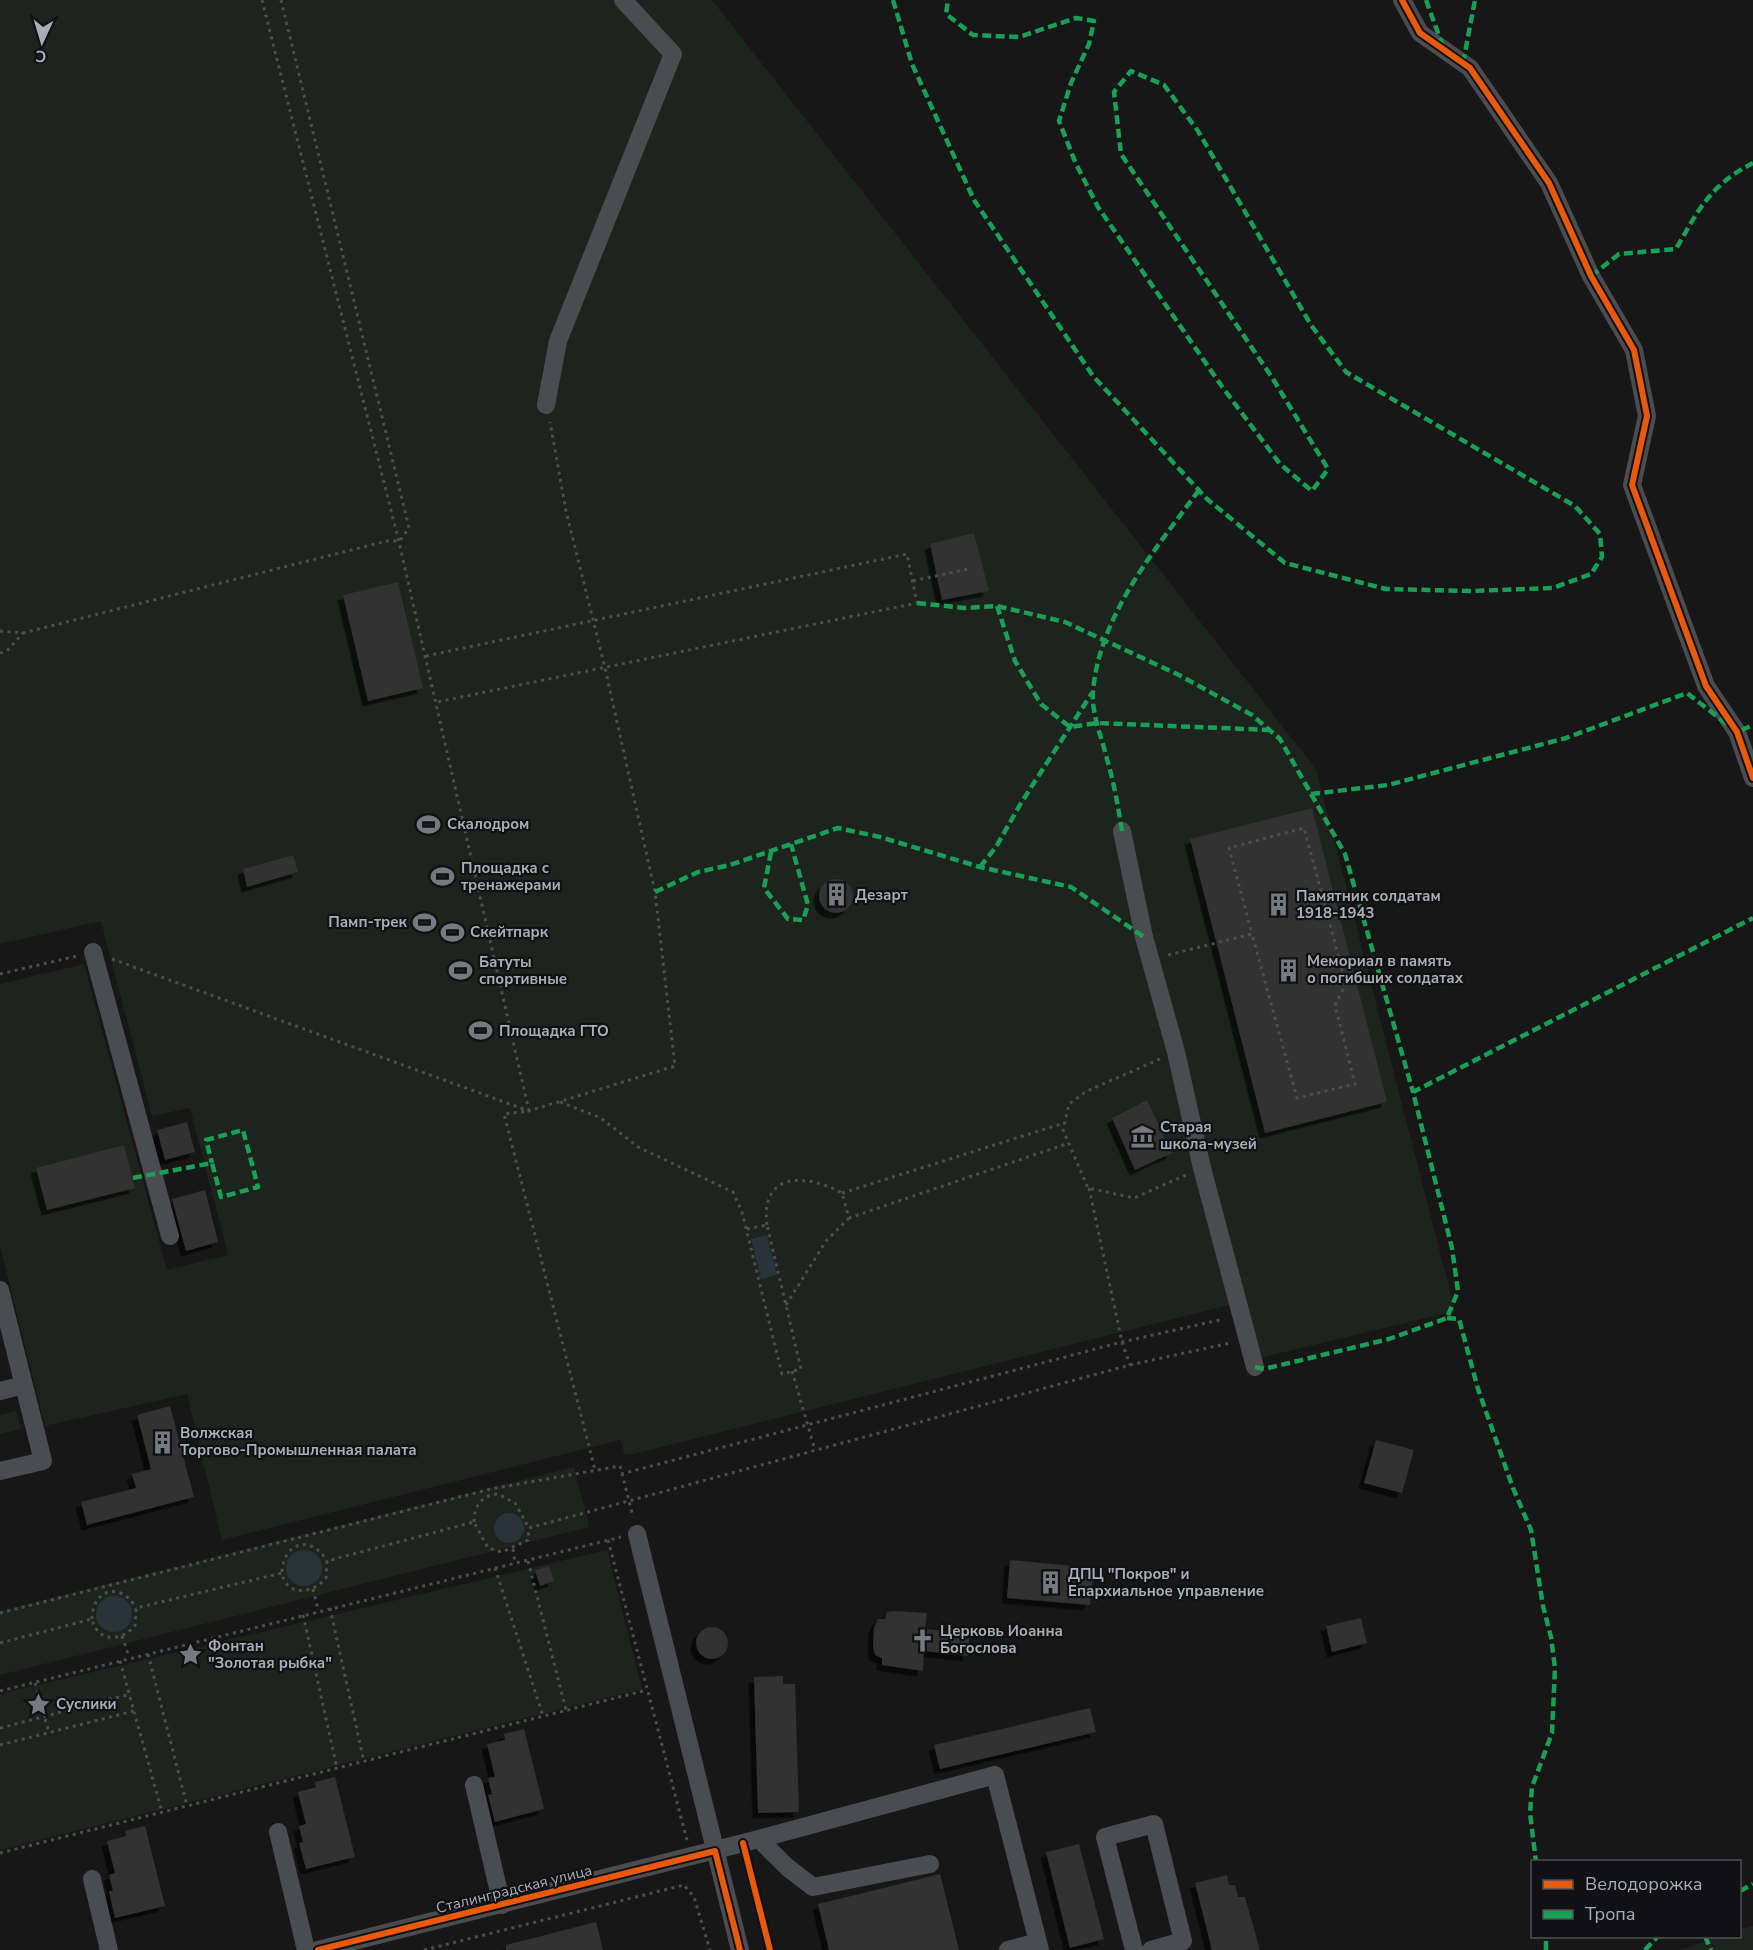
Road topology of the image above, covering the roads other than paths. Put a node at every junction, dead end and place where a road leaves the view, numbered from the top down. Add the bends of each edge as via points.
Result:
1 (623, 0) edge
2 (1402, 0) edge
3 (546, 405) road end
4 (1753, 778) edge
5 (1122, 831) dead end
6 (93, 952) road end
7 (170, 1236) dead end
8 (0, 1290) edge
9 (1255, 1367) dead end
10 (24, 1385) junction
11 (0, 1391) edge
12 (0, 1471) edge
13 (637, 1534) road end
14 (474, 1785) dead end
15 (278, 1832) dead end
16 (759, 1839) junction
17 (715, 1851) junction
18 (930, 1864) dead end
19 (92, 1879) dead end
20 (502, 1905) junction
21 (388, 1942) edge
22 (1039, 1946) edge
23 (109, 1950) edge
24 (306, 1950) edge
25 (318, 1950) edge
26 (740, 1950) edge
27 (1008, 1950) edge
28 (1134, 1950) edge
29 (1151, 1950) edge

1 - 3 street via 674,54 558,341
2 - 4 street via 1420,33 1470,68 1549,183 1591,276 1634,350 1647,416 1632,486 1706,686 1737,732
5 - 9 street via 1144,937
6 - 7 street
8 - 10 street
10 - 11 street
10 - 12 street via 44,1461
13 - 17 street
14 - 20 street
15 - 24 street
16 - 17 street, Сталинградская улица
16 - 18 street via 813,1887
16 - 22 street, Сталинградская улица via 995,1775
17 - 20 street, Сталинградская улица
17 - 26 street
19 - 23 street
20 - 21 street, Сталинградская улица
21 - 25 street, Сталинградская улица
22 - 27 street
28 - 29 street via 1105,1837 1154,1824 1183,1941

